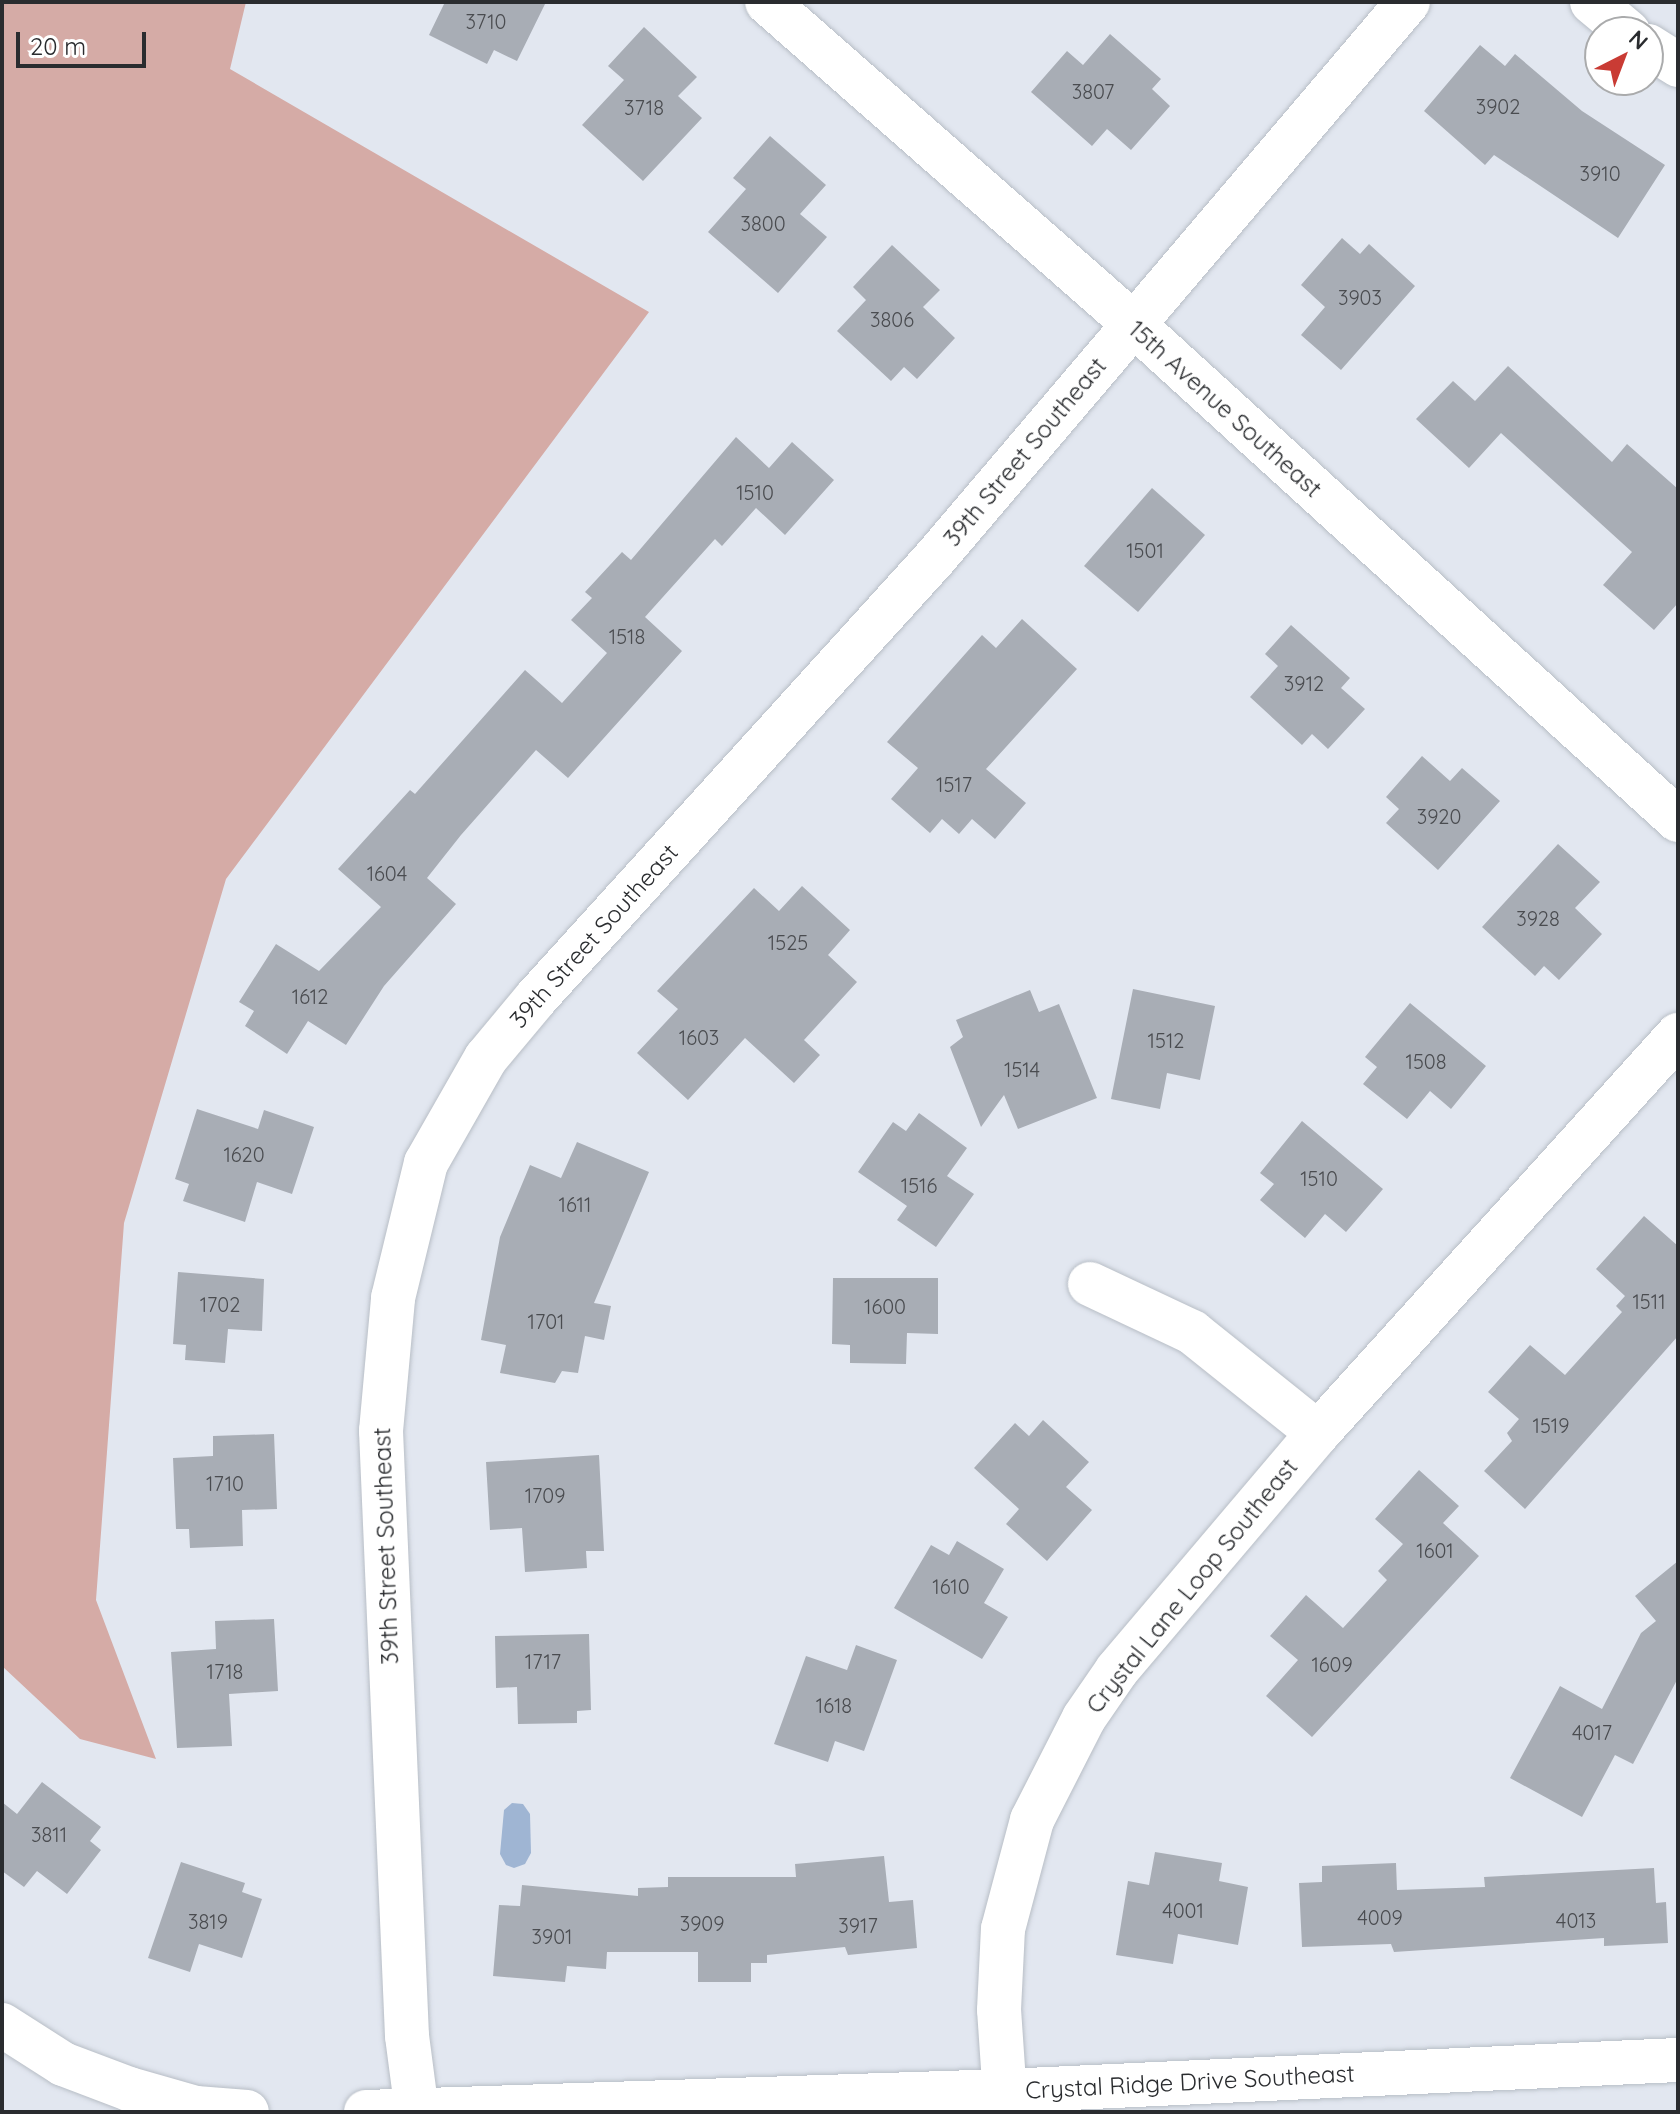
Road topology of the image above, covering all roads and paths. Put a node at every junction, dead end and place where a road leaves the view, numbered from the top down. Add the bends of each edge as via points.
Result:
1 (767, 2) edge
2 (1408, 2) edge
3 (1592, 2) edge
4 (1609, 16) edge
5 (1133, 324) junction
6 (1678, 820) edge
7 (1678, 1035) edge
8 (1090, 1284) dead end
9 (1318, 1433) junction
10 (2, 2025) edge
11 (1678, 2060) edge
12 (1005, 2101) edge
13 (417, 2111) edge
14 (247, 2112) edge
15 (366, 2112) edge

1 - 5 street, 15th Avenue Southeast
2 - 5 street, 39th Street Southeast
3 - 4 street
5 - 6 street, 15th Avenue Southeast
5 - 13 street, 39th Street Southeast via 935,558 506,1034 477,1072 426,1163 393,1298 381,1431 407,2036
7 - 9 street, Crystal Lane Loop Southeast
8 - 9 street via 1192,1332
9 - 12 street, Crystal Lane Loop Southeast via 1117,1670 1047,1783 1003,1929 999,2010
10 - 14 street via 63,2064 129,2089 196,2108
11 - 12 street, Crystal Ridge Drive Southeast
12 - 13 street, Crystal Ridge Drive Southeast
13 - 15 street, Crystal Ridge Drive Southeast

